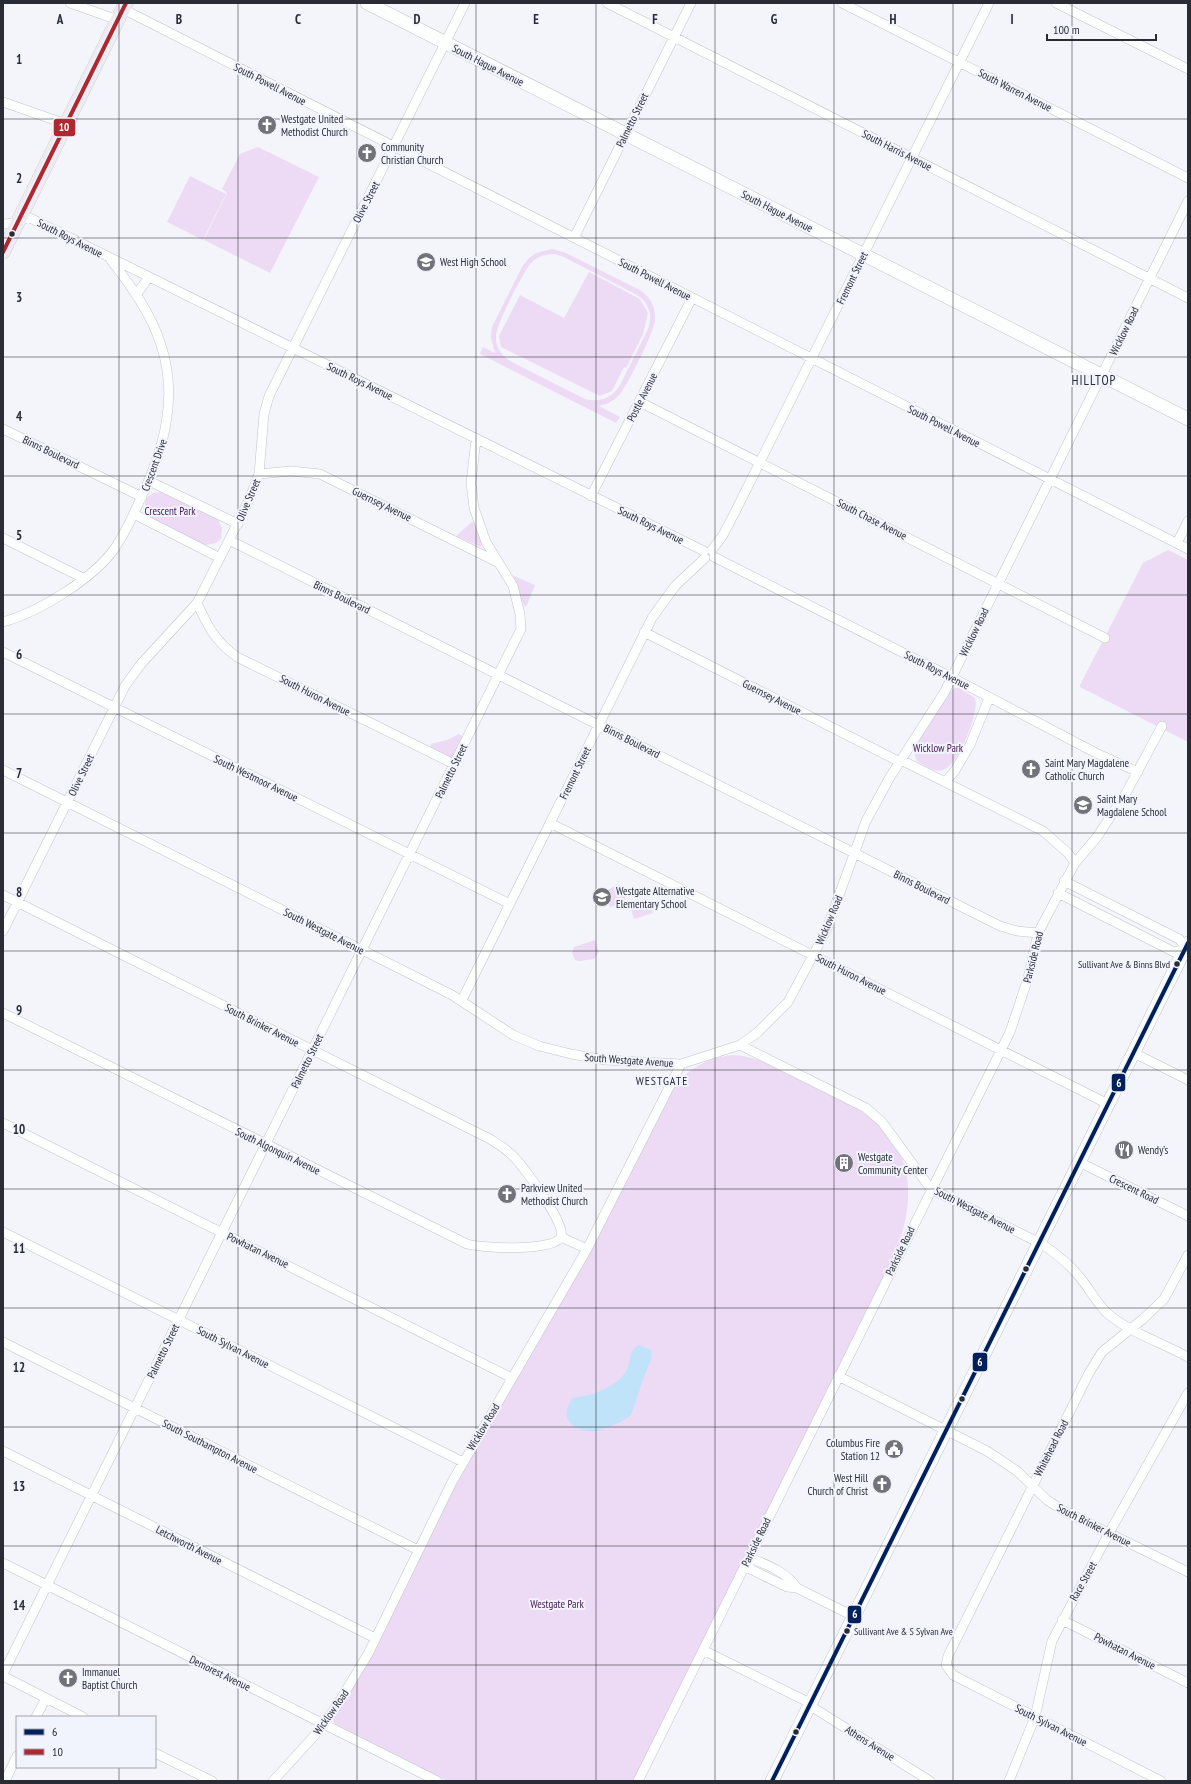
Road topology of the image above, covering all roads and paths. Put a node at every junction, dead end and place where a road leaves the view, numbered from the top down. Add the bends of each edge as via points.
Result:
1 (70, 3) edge
2 (367, 3) edge
3 (465, 3) edge
4 (607, 3) edge
5 (691, 3) edge
6 (842, 3) edge
7 (989, 3) edge
8 (1056, 3) edge
9 (122, 11) edge
10 (674, 37) junction
11 (445, 42) junction
12 (959, 62) junction
13 (1188, 69) edge
14 (3, 102) edge
15 (66, 124) junction
16 (625, 134) junction
17 (394, 147) junction
18 (912, 158) junction
19 (1188, 178) edge
20 (1188, 201) edge
21 (10, 224) edge
22 (574, 238) junction
23 (3, 252) edge
24 (863, 255) junction
25 (109, 258) junction
26 (149, 277) junction
27 (1149, 279) junction
28 (136, 295) junction
29 (692, 298) junction
30 (1188, 298) edge
31 (293, 348) junction
32 (812, 359) junction
33 (1102, 375) junction
34 (640, 402) junction
35 (1188, 419) edge
36 (3, 428) edge
37 (476, 439) junction
38 (760, 463) junction
39 (259, 474) junction
40 (1050, 480) junction
41 (149, 481) junction
42 (591, 496) junction
43 (142, 497) junction
44 (134, 514) junction
45 (1188, 521) edge
46 (238, 524) junction
47 (3, 538) edge
48 (230, 540) junction
49 (1177, 543) junction
50 (1188, 548) edge
51 (708, 554) junction
52 (220, 558) junction
53 (498, 562) junction
54 (83, 578) junction
55 (998, 583) junction
56 (197, 603) junction
57 (3, 622) edge
58 (644, 632) junction
59 (1105, 638) dead end
60 (3, 652) edge
61 (499, 674) junction
62 (951, 677) junction
63 (989, 698) junction
64 (114, 707) junction
65 (599, 724) junction
66 (1162, 726) dead end
67 (901, 761) junction
68 (454, 764) junction
69 (3, 770) edge
70 (1138, 772) junction
71 (945, 782) junction
72 (67, 802) junction
73 (550, 823) junction
74 (854, 852) junction
75 (410, 854) junction
76 (1075, 863) junction
77 (1064, 881) junction
78 (1058, 893) junction
79 (3, 895) edge
80 (18, 902) junction
81 (510, 904) junction
82 (3, 931) edge
83 (1038, 933) junction
84 (1187, 947) edge
85 (362, 950) junction
86 (814, 956) junction
87 (462, 1000) junction
88 (3, 1013) edge
89 (740, 1045) junction
90 (312, 1050) junction
91 (1001, 1050) junction
92 (1134, 1052) junction
93 (681, 1064) junction
94 (1188, 1080) edge
95 (1108, 1104) junction
96 (3, 1123) edge
97 (265, 1145) junction
98 (1079, 1162) junction
99 (931, 1189) junction
100 (1188, 1216) edge
101 (3, 1232) edge
102 (222, 1232) junction
103 (561, 1237) junction
104 (1039, 1242) junction
105 (587, 1249) junction
106 (1188, 1255) edge
107 (178, 1320) junction
108 (1130, 1328) junction
109 (3, 1342) edge
110 (1188, 1357) edge
111 (838, 1376) junction
112 (512, 1378) junction
113 (1188, 1393) edge
114 (135, 1408) junction
115 (946, 1431) junction
116 (3, 1452) edge
117 (463, 1462) junction
118 (1032, 1486) junction
119 (91, 1496) junction
120 (1109, 1534) junction
121 (418, 1550) junction
122 (747, 1560) junction
123 (3, 1563) edge
124 (1188, 1572) edge
125 (47, 1585) junction
126 (853, 1616) junction
127 (1062, 1620) junction
128 (375, 1638) junction
129 (703, 1650) junction
130 (946, 1665) joint
131 (3, 1675) edge
132 (1188, 1683) edge
133 (46, 1698) junction
134 (810, 1704) junction
135 (37, 1716) edge
136 (81, 1716) edge
137 (1035, 1717) junction
138 (323, 1724) junction
139 (156, 1753) edge
140 (16, 1758) edge
141 (5, 1781) edge
142 (212, 1781) edge
143 (273, 1781) edge
144 (437, 1781) edge
145 (638, 1781) edge
146 (772, 1781) edge
147 (930, 1781) edge
148 (1008, 1781) edge
149 (1161, 1781) edge

1 - 9 street, South Powell Avenue
2 - 11 main road, South Hague Avenue
3 - 11 street, Olive Street
4 - 10 street, South Harris Avenue
5 - 10 street, Palmetto Street
6 - 12 street, South Warren Avenue
7 - 12 street, Fremont Street
8 - 13 street
9 - 15 main road
9 - 17 street, South Powell Avenue
10 - 16 street, Palmetto Street
10 - 18 street, South Harris Avenue
11 - 16 main road, South Hague Avenue
11 - 17 street, Olive Street
12 - 18 street, Fremont Street
12 - 19 street, South Warren Avenue
14 - 15 street
15 - 21 main road
16 - 22 street, Palmetto Street
16 - 24 main road, South Hague Avenue
17 - 22 street, South Powell Avenue
17 - 31 street, Olive Street
18 - 24 street, Fremont Street
18 - 27 street, South Harris Avenue
20 - 27 street, Wicklow Road
21 - 23 main road
21 - 25 street, South Roys Avenue via 28,217
22 - 29 street, South Powell Avenue
24 - 32 street, Fremont Street
24 - 33 main road, South Hague Avenue
25 - 26 street, South Roys Avenue
25 - 28 street, Crescent Drive
26 - 28 street
26 - 31 street, South Roys Avenue
27 - 30 street, South Harris Avenue
27 - 33 street, Wicklow Road
28 - 41 street, Crescent Drive via 144,306 161,345 168,385 167,427
29 - 32 street, South Powell Avenue
29 - 34 street, Postle Avenue
31 - 37 street, South Roys Avenue
31 - 39 street, Olive Street via 269,396 264,414
32 - 38 street, Fremont Street
32 - 40 street, South Powell Avenue
33 - 35 main road, South Hague Avenue
33 - 40 street, Wicklow Road
34 - 38 street, South Chase Avenue
34 - 42 street, Postle Avenue
36 - 43 street, Binns Boulevard
37 - 42 street, South Roys Avenue
37 - 53 street, Palmetto Street via 471,483 474,508 486,542
38 - 51 street, Fremont Street via 723,535
38 - 55 street, South Chase Avenue
39 - 46 street, Olive Street
39 - 53 street, Guernsey Avenue via 291,471 320,474
40 - 49 street, South Powell Avenue
40 - 55 street, Wicklow Road
41 - 43 street, Crescent Drive
41 - 46 street
42 - 51 street, South Roys Avenue
43 - 44 street, Crescent Drive
44 - 52 street
44 - 54 street, Crescent Drive via 114,549
45 - 49 street
46 - 48 street, Olive Street
47 - 54 street
48 - 52 street, Olive Street
48 - 61 street, Binns Boulevard
49 - 50 street, South Powell Avenue
51 - 58 street, Fremont Street via 670,592
51 - 62 street, South Roys Avenue
52 - 56 street, Olive Street
53 - 61 street, Palmetto Street via 513,586 521,629
54 - 57 street, Crescent Drive via 27,614
55 - 59 street, South Chase Avenue
55 - 62 street, Wicklow Road
56 - 64 street, Olive Street via 141,664
56 - 68 street, South Huron Avenue via 210,632 222,646 237,656
58 - 65 street, Fremont Street
58 - 67 street, Guernsey Avenue
60 - 64 street, South Westmoor Avenue
61 - 65 street, Binns Boulevard
61 - 68 street, Palmetto Street
62 - 63 street, South Roys Avenue
62 - 67 street, Wicklow Road via 933,712
63 - 70 street, South Roys Avenue
63 - 71 street via 970,744 954,772
64 - 72 street, Olive Street
64 - 75 street, South Westmoor Avenue
65 - 73 street, Fremont Street
65 - 74 street, Binns Boulevard
66 - 70 street, Parkside Road
67 - 71 street, Guernsey Avenue
67 - 74 street, Wicklow Road via 866,821
68 - 75 street, Palmetto Street
69 - 72 street, South Westgate Avenue
70 - 76 street, Parkside Road via 1097,837
71 - 76 street, Guernsey Avenue via 1043,831 1068,853
72 - 80 street, Olive Street
72 - 85 street, South Westgate Avenue
73 - 81 street, Fremont Street
73 - 86 street, South Huron Avenue
74 - 83 street, Binns Boulevard via 1000,926
74 - 86 street, Wicklow Road via 833,914
75 - 81 street, South Westmoor Avenue
75 - 85 street, Palmetto Street
76 - 77 street, Parkside Road
77 - 78 street, Parkside Road
77 - 84 street via 1179,939
78 - 83 street, Parkside Road
78 - 84 street via 1174,952
79 - 80 street, South Brinker Avenue
80 - 82 street, Olive Street
80 - 90 street, South Brinker Avenue
81 - 87 street, Fremont Street
83 - 91 street, Parkside Road via 1021,1003
84 - 92 main road
85 - 87 street, South Westgate Avenue
85 - 90 street, Palmetto Street
86 - 89 street, Wicklow Road via 788,1002 757,1033
86 - 91 street, South Huron Avenue
87 - 93 street, South Westgate Avenue via 513,1035 540,1046 605,1060
88 - 97 street, South Algonquin Avenue
89 - 93 street, South Westgate Avenue
89 - 99 street, South Westgate Avenue via 875,1115 896,1139
90 - 97 street, Palmetto Street
90 - 103 street, South Brinker Avenue via 483,1135 506,1150 519,1162 550,1207 560,1224
91 - 95 street, South Huron Avenue
91 - 99 street, Parkside Road
92 - 94 street
92 - 95 main road
93 - 105 street, Wicklow Road
95 - 98 main road
96 - 102 street, Powhatan Avenue
97 - 102 street, Palmetto Street
97 - 103 street, South Algonquin Avenue via 467,1244 495,1248 550,1244
98 - 100 street, Crescent Road
98 - 104 main road
99 - 104 street, South Westgate Avenue
99 - 111 street, Parkside Road
101 - 107 street, South Sylvan Avenue
102 - 107 street, Palmetto Street
102 - 112 street, Powhatan Avenue
103 - 105 street
104 - 108 street, South Westgate Avenue via 1078,1274 1107,1313
104 - 115 main road
105 - 112 street, Wicklow Road
106 - 108 street, Whitehead Road via 1164,1299
107 - 114 street, Palmetto Street
107 - 117 street, South Sylvan Avenue
108 - 110 street, South Westgate Avenue
108 - 118 street, Whitehead Road via 1102,1352 1088,1372
109 - 114 street, South Southampton Avenue
111 - 115 street, South Brinker Avenue
111 - 122 street, Parkside Road
112 - 117 street, Wicklow Road
113 - 120 street, Race Street
114 - 119 street, Palmetto Street
114 - 121 street, South Southampton Avenue
115 - 118 street, South Brinker Avenue via 1011,1466
115 - 126 main road
116 - 119 street, Letchworth Avenue
117 - 121 street, Wicklow Road
118 - 120 street, South Brinker Avenue via 1059,1508
118 - 130 street, Whitehead Road via 948,1656
119 - 125 street, Palmetto Street
119 - 128 street, Letchworth Avenue
120 - 124 street, South Brinker Avenue
120 - 127 street, Race Street
121 - 128 street, Wicklow Road
122 - 126 street via 753,1559 773,1568 791,1579 797,1588
122 - 129 street, Parkside Road
123 - 125 street, Demorest Avenue
125 - 131 street, Palmetto Street
125 - 138 street, Demorest Avenue
126 - 134 main road
127 - 132 street, Powhatan Avenue
127 - 137 street, Race Street via 1052,1641
128 - 138 street, Wicklow Road via 336,1707
129 - 134 street
129 - 145 street, Parkside Road
130 - 137 street, South Sylvan Avenue via 953,1675
131 - 133 street
133 - 135 street
133 - 136 street
134 - 146 main road
134 - 147 street, Athens Avenue
137 - 148 street, Race Street
137 - 149 street, South Sylvan Avenue
138 - 143 street, Wicklow Road
138 - 144 street, Demorest Avenue
139 - 142 street
140 - 141 street

